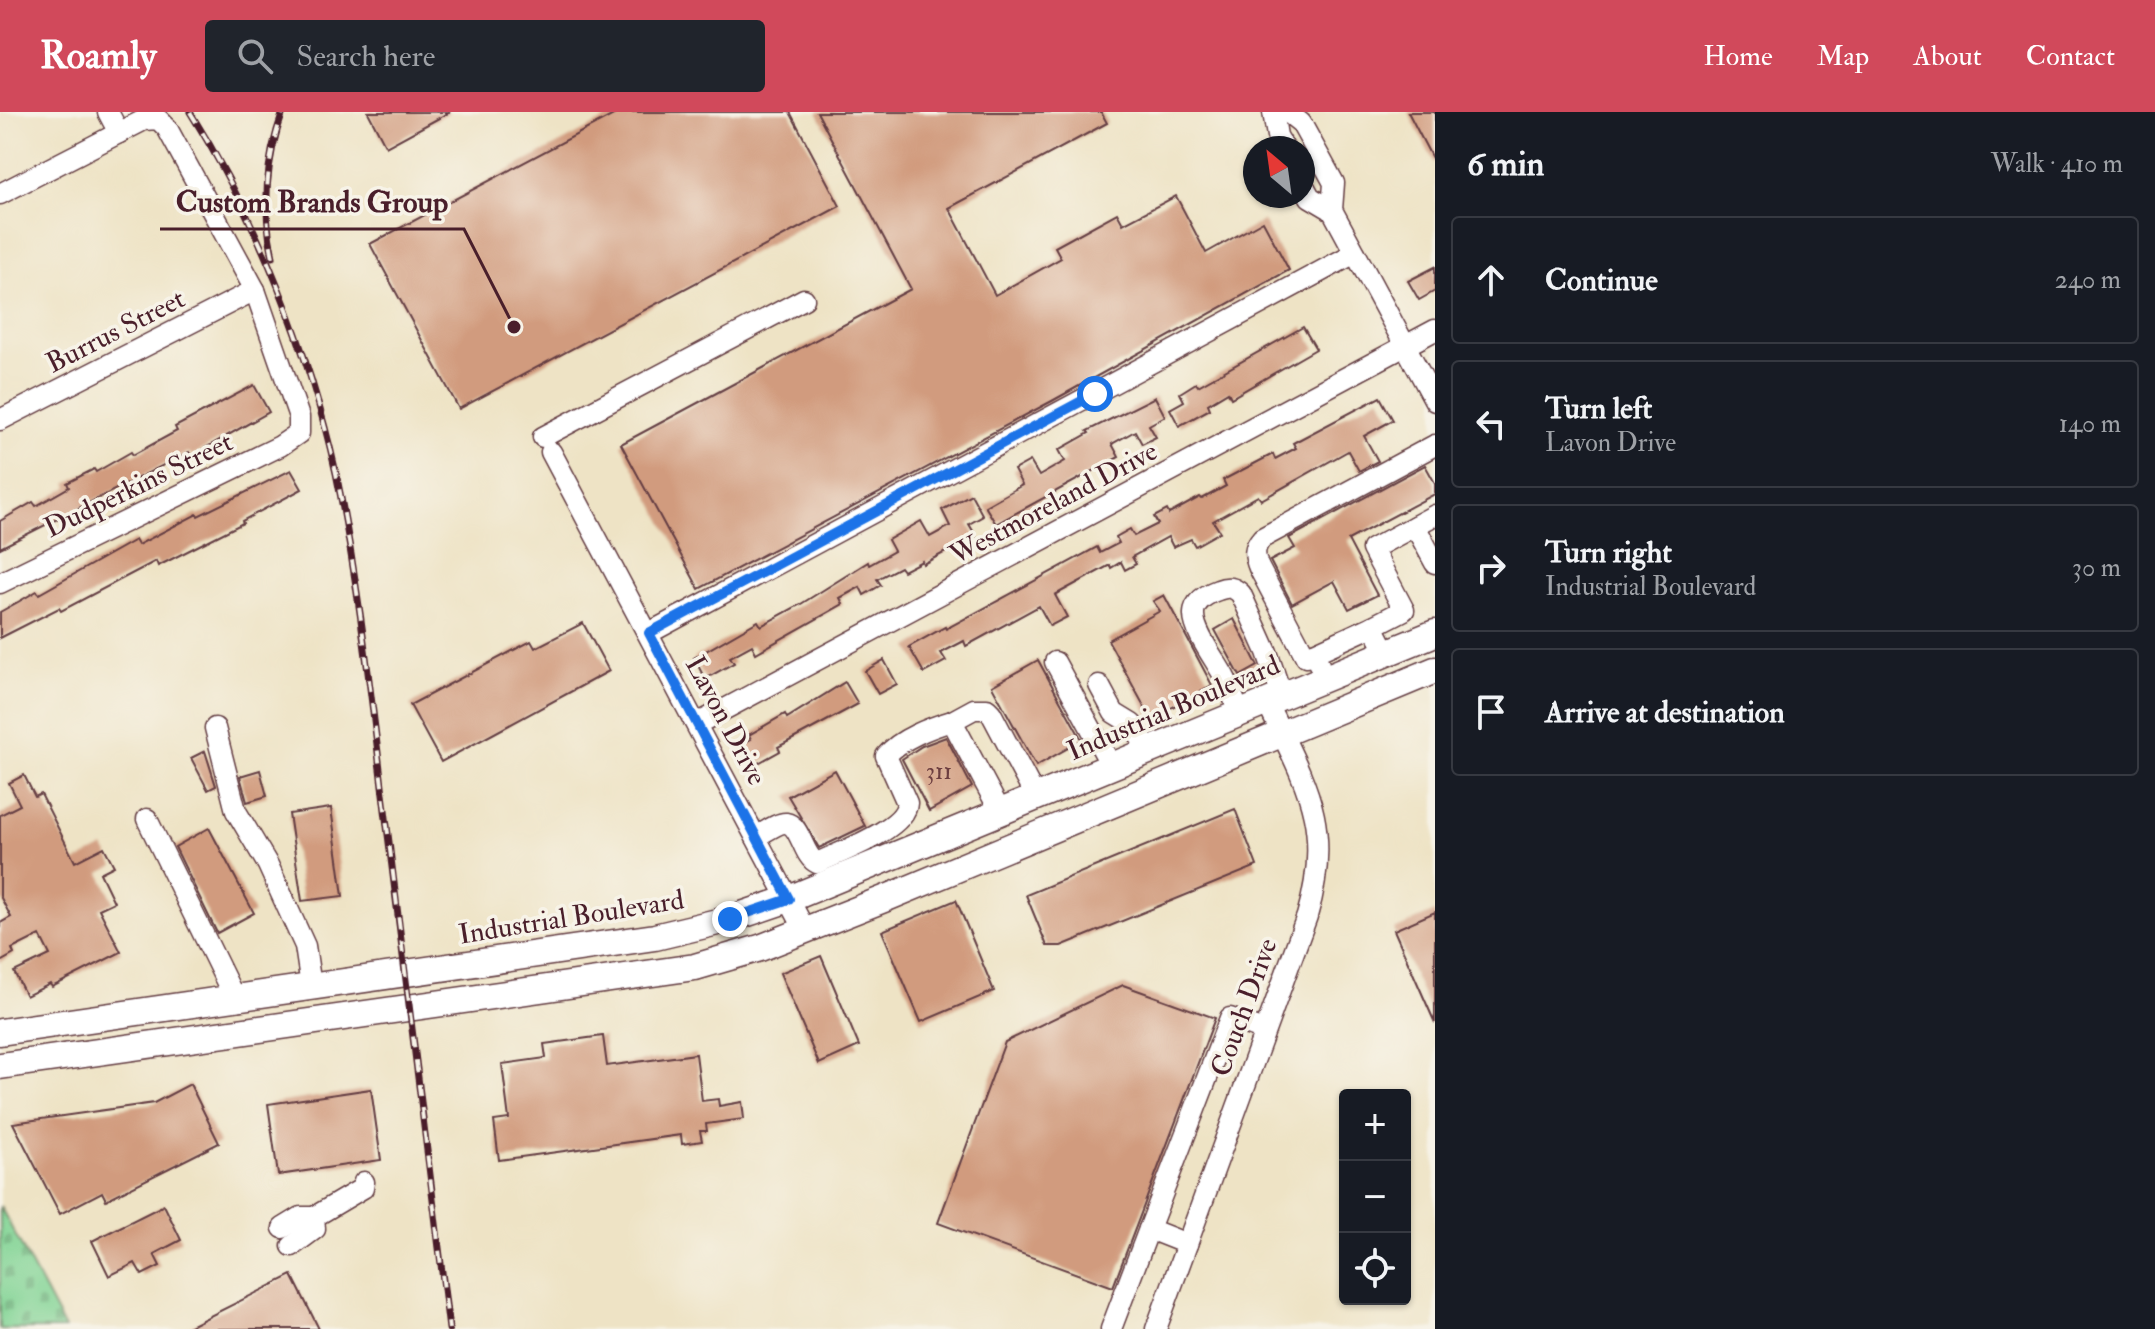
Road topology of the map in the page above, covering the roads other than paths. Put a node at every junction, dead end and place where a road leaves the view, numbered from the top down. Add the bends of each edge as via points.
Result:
1 (108, 112) edge
2 (1273, 112) edge
3 (1287, 112) edge
4 (119, 133) junction
5 (1277, 136) edge
6 (0, 194) edge
7 (1315, 200) edge
8 (1332, 210) junction
9 (1355, 253) junction
10 (255, 290) junction
11 (804, 299) dead end
12 (1435, 330) edge
13 (1405, 345) junction
14 (1435, 401) edge
15 (0, 420) edge
16 (1435, 445) edge
17 (1435, 515) edge
18 (1415, 526) junction
19 (1435, 563) edge
20 (0, 583) edge
21 (1373, 626) junction
22 (649, 633) junction
23 (1435, 633) edge
24 (1314, 653) junction
25 (1387, 653) junction
26 (1055, 662) dead end
27 (1435, 670) edge
28 (1326, 678) junction
29 (1099, 685) dead end
30 (1275, 699) junction
31 (1239, 714) junction
32 (952, 721) junction
33 (697, 724) junction
34 (215, 728) dead end
35 (1282, 735) junction
36 (1149, 751) junction
37 (1112, 767) junction
38 (1036, 798) junction
39 (1001, 813) junction
40 (147, 819) dead end
41 (897, 824) junction
42 (756, 837) junction
43 (910, 850) junction
44 (789, 899) junction
45 (805, 930) junction
46 (311, 986) junction
47 (234, 997) junction
48 (188, 1005) junction
49 (1264, 1031) junction
50 (0, 1032) edge
51 (200, 1039) junction
52 (0, 1066) edge
53 (364, 1182) dead end
54 (1149, 1229) junction
55 (288, 1237) dead end
56 (1187, 1244) junction
57 (1111, 1329) edge
58 (1156, 1329) edge

1 - 4 street
2 - 5 street
3 - 8 street via 1301,123 1334,183
4 - 6 street
4 - 10 street via 144,120 158,119 167,128
7 - 8 street
8 - 9 street
9 - 13 street
9 - 22 street
10 - 15 street, Burrus Street
10 - 20 street, Dudperkins Street via 299,417 299,433
11 - 22 street, Lavon Drive via 547,445
12 - 13 street, Westmoreland Drive
13 - 14 street
13 - 33 street, Westmoreland Drive
16 - 24 street via 1257,543 1255,558 1265,581 1306,657
17 - 18 street
18 - 19 street
18 - 21 street via 1372,549 1404,610
21 - 24 street
21 - 25 street
22 - 33 street, Lavon Drive
23 - 25 main road, Industrial Boulevard
24 - 28 street
25 - 28 main road, Industrial Boulevard
26 - 37 street
27 - 35 main road
28 - 30 main road, Industrial Boulevard
29 - 36 street via 1114,713 1132,724
30 - 31 main road, Industrial Boulevard
30 - 31 street, Couch Drive via 1263,641 1241,594 1234,588 1210,593 1197,603 1195,623
30 - 35 street, Couch Drive
31 - 36 main road, Industrial Boulevard
32 - 38 street via 974,709 987,709
32 - 39 street
32 - 41 street via 934,726 886,756 907,803
33 - 42 street, Lavon Drive
34 - 46 street via 236,811 305,946
35 - 45 main road
35 - 49 street, Couch Drive via 1312,805 1319,850 1311,903
36 - 37 main road, Industrial Boulevard
37 - 38 main road, Industrial Boulevard
38 - 39 main road, Industrial Boulevard
39 - 43 main road, Industrial Boulevard
40 - 47 street
41 - 42 street via 817,863 789,824
41 - 43 street
42 - 44 street, Lavon Drive
43 - 44 main road, Industrial Boulevard
44 - 45 street, Lavon Drive
44 - 46 main road, Industrial Boulevard via 655,937
45 - 51 main road via 695,967
46 - 47 main road, Industrial Boulevard
46 - 51 main road via 293,1012 229,1023
47 - 48 main road, Industrial Boulevard
48 - 50 main road, Industrial Boulevard
48 - 51 main road
49 - 54 street via 1230,1018
49 - 56 street, Couch Drive
51 - 52 main road
53 - 55 street via 363,1188 314,1217 301,1217
54 - 56 street
54 - 57 street
56 - 58 street, Couch Drive

